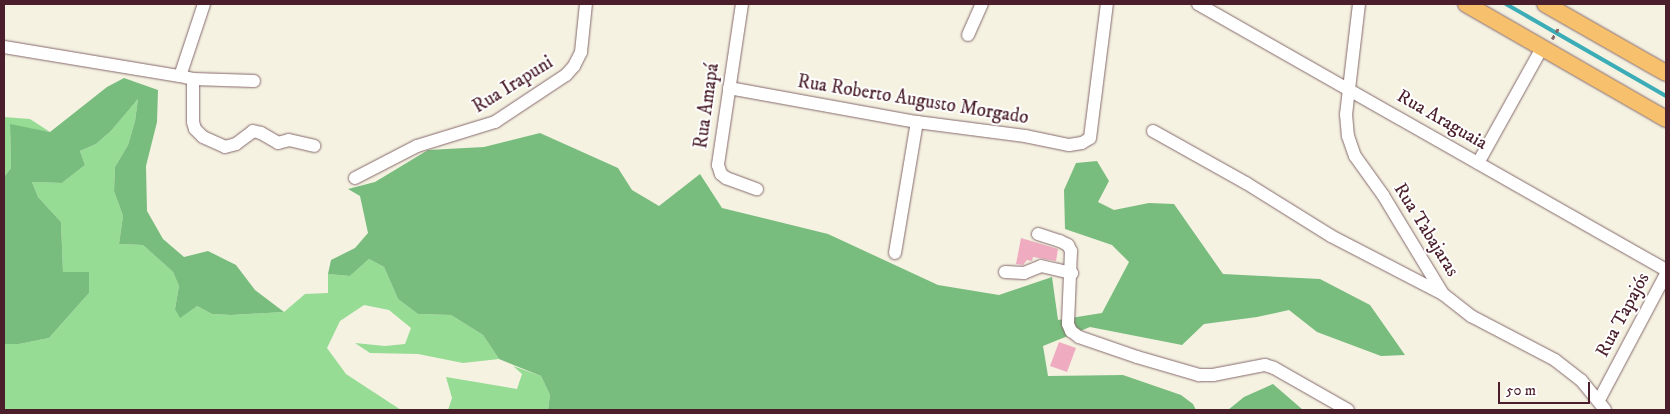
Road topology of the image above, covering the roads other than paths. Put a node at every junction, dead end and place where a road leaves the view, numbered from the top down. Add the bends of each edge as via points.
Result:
1 (204, 4) edge
2 (586, 4) edge
3 (742, 4) edge
4 (982, 4) edge
5 (1107, 4) edge
6 (1198, 4) edge
7 (1359, 4) edge
8 (1466, 4) edge
9 (1545, 4) edge
10 (1561, 14) edge
11 (968, 36) dead end
12 (1547, 44) junction
13 (4, 47) edge
14 (1666, 73) edge
15 (187, 77) junction
16 (254, 81) dead end
17 (729, 88) junction
18 (1349, 89) junction
19 (1666, 119) edge
20 (917, 122) junction
21 (1153, 131) dead end
22 (314, 146) dead end
23 (1478, 163) junction
24 (355, 178) dead end
25 (757, 188) dead end
26 (1038, 234) dead end
27 (895, 253) dead end
28 (1666, 270) edge
29 (1005, 272) dead end
30 (1072, 273) junction
31 (1666, 274) edge
32 (1443, 294) junction
33 (1602, 405) edge
34 (1348, 410) edge

1 - 15 street
2 - 24 street, Rua Irapuni via 581,52 566,75 495,122 417,146
3 - 17 street, Rua Amapá
4 - 11 street
5 - 20 street, Rua Roberto Augusto Morgado via 1090,138 1069,145
6 - 18 street, Rua Araguaia
7 - 18 street, Rua Tabajaras
8 - 12 main road
9 - 10 main road
10 - 14 main road
12 - 19 main road
12 - 23 street
13 - 15 street
15 - 16 street
15 - 22 street via 193,122 203,137 225,147 236,144 253,131 278,144 289,140
17 - 20 street, Rua Roberto Augusto Morgado
17 - 25 street, Rua Amapá via 719,171 726,178
18 - 23 street, Rua Araguaia
18 - 32 street, Rua Tabajaras via 1346,114 1348,136 1355,156 1383,195
20 - 27 street
21 - 32 street via 1331,236
23 - 28 street, Rua Araguaia
26 - 30 street via 1068,245
29 - 30 street via 1024,273 1041,266
30 - 34 street via 1068,324 1079,337 1199,375 1265,365
31 - 33 street, Rua Tapajós
32 - 33 street, Rua Tabajaras via 1471,316 1555,360 1582,380

